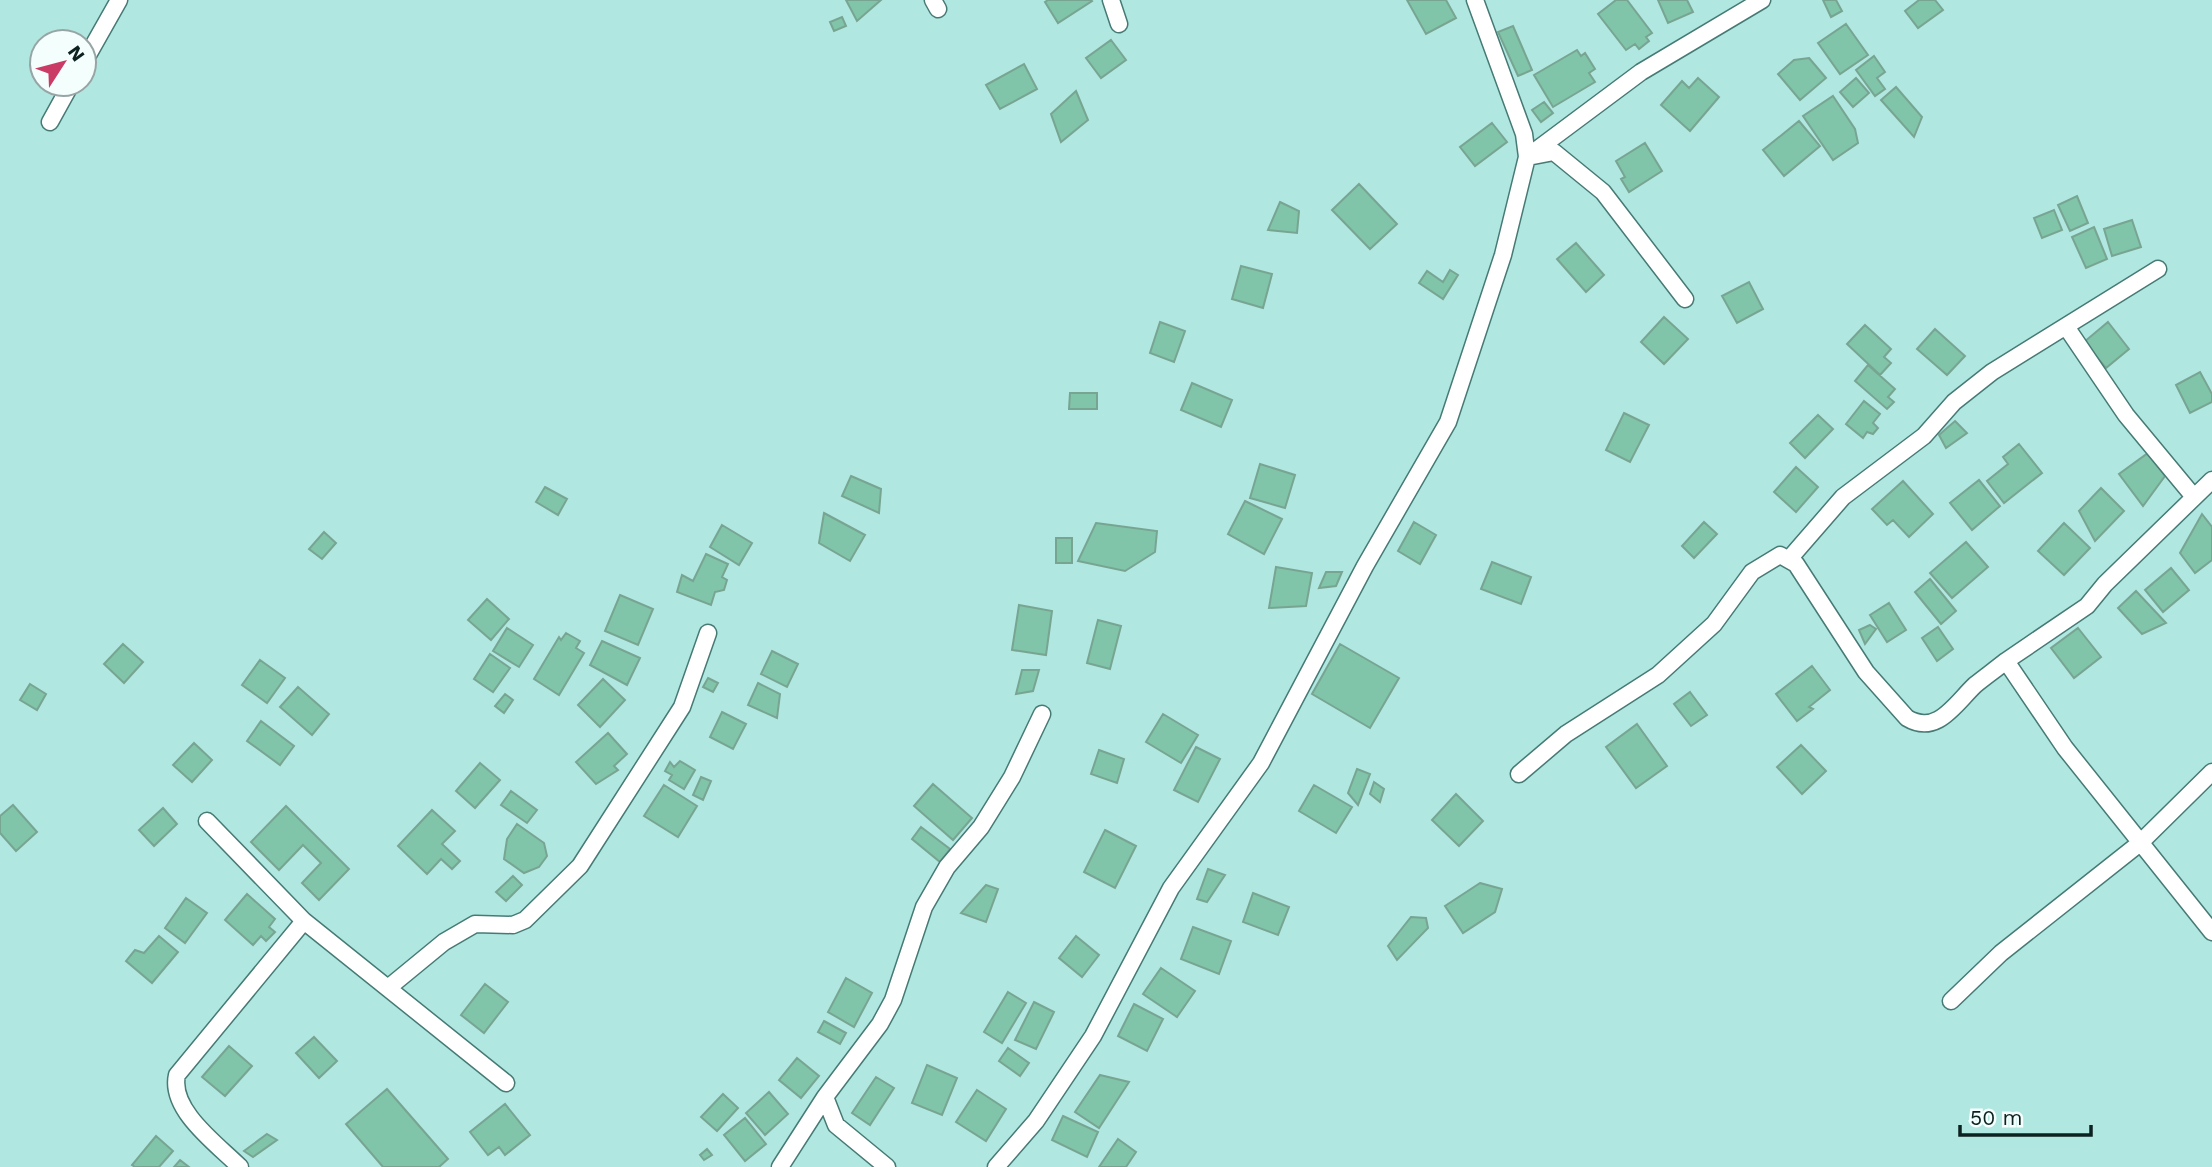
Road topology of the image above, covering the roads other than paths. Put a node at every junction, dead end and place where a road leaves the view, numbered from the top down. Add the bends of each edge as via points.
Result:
1 (119, 0) edge
2 (1111, 0) edge
3 (1475, 0) edge
4 (1762, 0) edge
5 (1119, 24) dead end
6 (98, 37) edge
7 (63, 98) edge
8 (50, 122) dead end
9 (1527, 157) junction
10 (2158, 269) dead end
11 (1685, 299) dead end
12 (2067, 328) junction
13 (2212, 480) edge
14 (2194, 497) junction
15 (1790, 558) junction
16 (708, 633) dead end
17 (2006, 661) junction
18 (1042, 714) dead end
19 (2212, 772) edge
20 (1519, 774) dead end
21 (206, 821) dead end
22 (2140, 843) junction
23 (304, 921) junction
24 (2212, 932) edge
25 (388, 988) junction
26 (1951, 1001) dead end
27 (506, 1083) dead end
28 (825, 1097) junction
29 (240, 1167) edge
30 (780, 1167) edge
31 (887, 1167) edge
32 (996, 1167) edge

1 - 6 street
2 - 5 street
3 - 9 street via 1524,134
4 - 9 street via 1641,72
7 - 8 street
9 - 11 street via 1554,152 1603,192
9 - 32 street via 1503,255 1448,422 1364,566 1261,763 1171,888 1093,1036 1036,1121
10 - 12 street
12 - 14 street via 2126,415
12 - 15 street via 1992,372 1954,402 1924,436 1843,497
13 - 14 street
14 - 17 street via 2087,606
15 - 17 street via 1866,672 1915,723 1942,719
15 - 20 street via 1780,555 1752,572 1714,624 1658,675 1566,734
16 - 25 street via 682,707 580,866 526,920 513,925 475,924 444,942
17 - 22 street via 2058,738
18 - 28 street via 1012,777 981,827 932,891 880,1024
19 - 22 street
21 - 23 street
22 - 24 street
22 - 26 street via 2001,953
23 - 25 street
23 - 29 street via 177,1075 177,1095 189,1115
25 - 27 street
28 - 30 street
28 - 31 street via 836,1125

